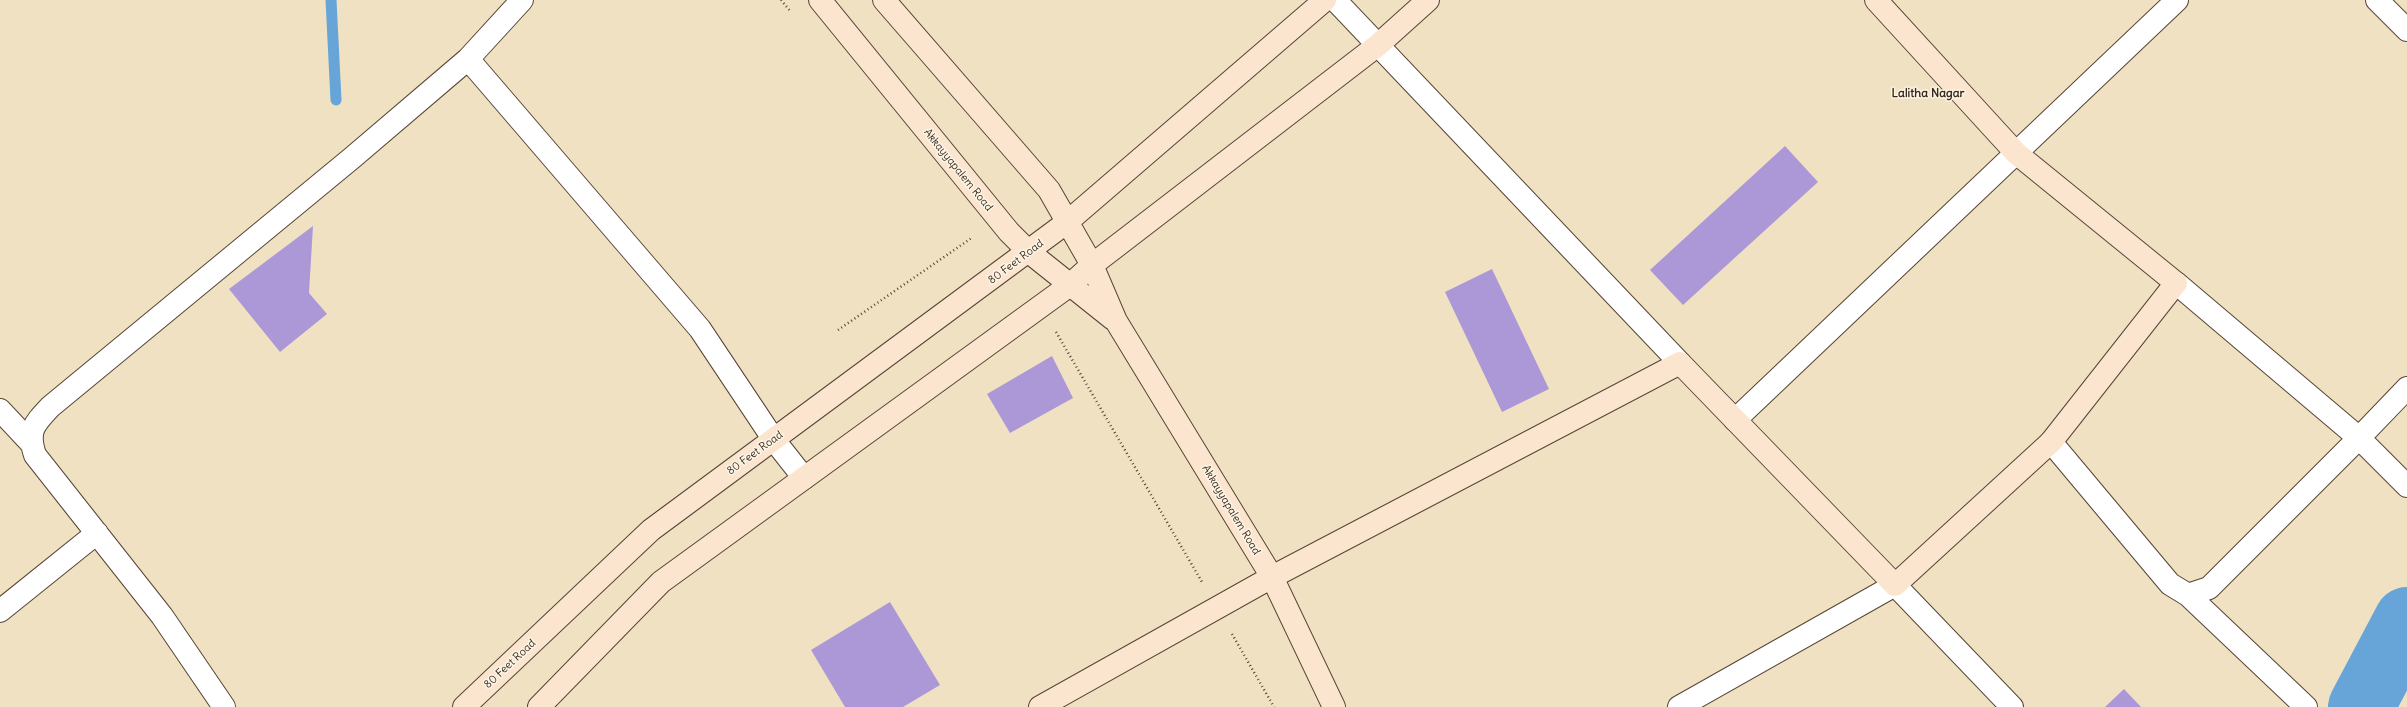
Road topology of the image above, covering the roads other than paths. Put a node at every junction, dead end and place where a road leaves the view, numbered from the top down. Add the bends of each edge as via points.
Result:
1 (522, 0) edge
2 (820, 0) edge
3 (884, 0) edge
4 (1324, 0) edge
5 (1335, 0) edge
6 (1428, 0) edge
7 (1876, 0) edge
8 (2178, 0) edge
9 (2377, 0) edge
10 (2407, 30) edge
11 (1378, 45) junction
12 (468, 59) junction
13 (2016, 153) junction
14 (1066, 224) junction
15 (1029, 252) junction
16 (1092, 265) junction
17 (2176, 283) junction
18 (1070, 285) junction
19 (1116, 321) junction
20 (1680, 363) junction
21 (2407, 388) edge
22 (0, 410) edge
23 (1735, 420) junction
24 (2358, 438) junction
25 (774, 440) junction
26 (30, 442) junction
27 (2051, 442) junction
28 (804, 478) junction
29 (2407, 486) edge
30 (96, 533) junction
31 (1272, 577) junction
32 (1895, 585) junction
33 (2188, 595) junction
34 (0, 611) edge
35 (224, 707) edge
36 (464, 707) edge
37 (539, 707) edge
38 (1040, 707) edge
39 (1334, 707) edge
40 (1679, 707) edge
41 (2012, 707) edge
42 (2306, 707) edge

1 - 12 street
2 - 15 street, Akkayyapalem Road via 1009,232
3 - 14 street, Akkayyapalem Road via 1049,190
4 - 14 street, 80 Feet Road
5 - 11 street
6 - 11 street
7 - 13 street
8 - 13 street
9 - 10 street
11 - 16 street
11 - 20 street
12 - 25 street via 700,329
12 - 26 street via 50,407 34,424
13 - 17 street
13 - 23 street
14 - 15 street, 80 Feet Road
14 - 16 street, Akkayyapalem Road
15 - 18 street, Akkayyapalem Road
15 - 25 street, 80 Feet Road
16 - 18 street
16 - 19 street, Akkayyapalem Road
17 - 24 street
17 - 27 street
18 - 19 street, Akkayyapalem Road
18 - 28 street
19 - 31 street, Akkayyapalem Road
20 - 23 street
20 - 31 street
21 - 24 street
22 - 26 street
23 - 32 street
24 - 29 street
24 - 33 street via 2209,588
25 - 28 street
25 - 36 street, 80 Feet Road via 651,530
26 - 30 street via 35,455
27 - 32 street
27 - 33 street via 2170,584
28 - 37 street via 660,582
30 - 34 street
30 - 35 street via 162,616
31 - 38 street
31 - 39 street, Akkayyapalem Road
32 - 40 street
32 - 41 street
33 - 42 street

